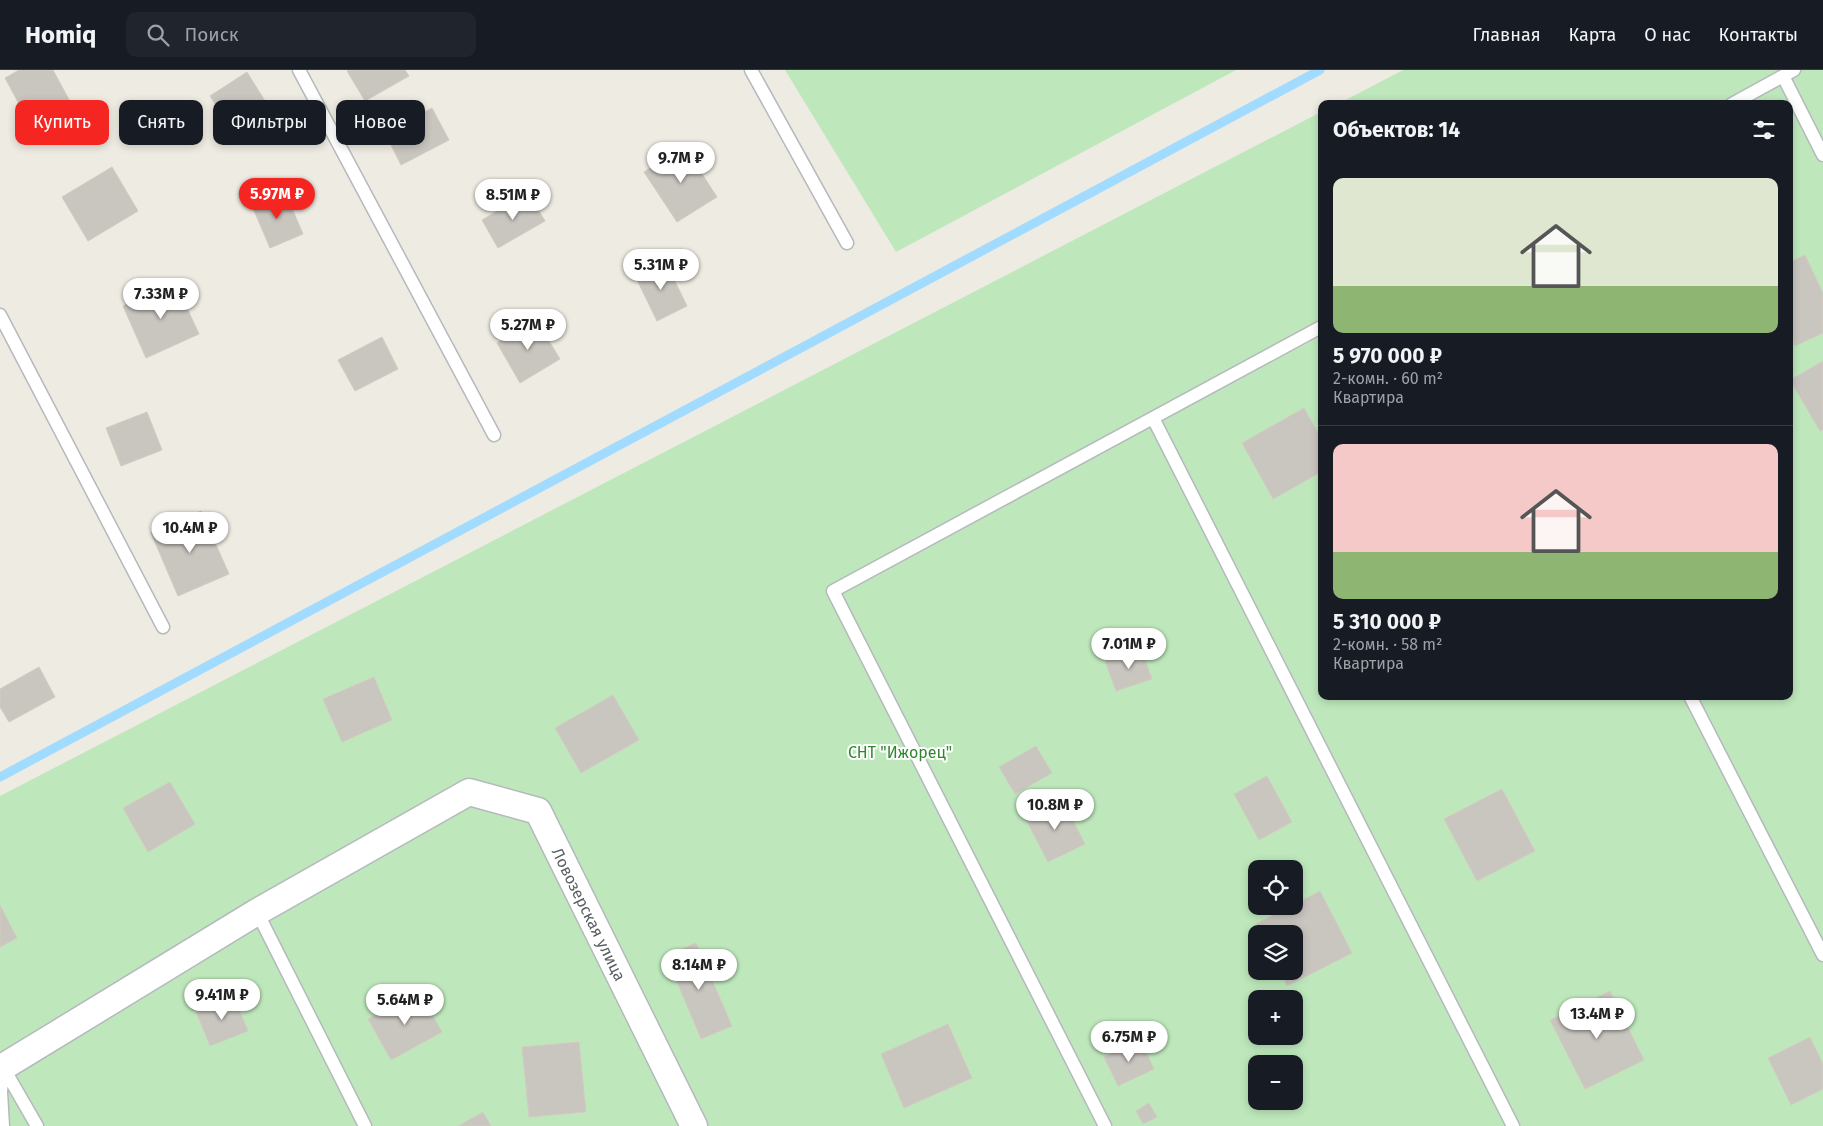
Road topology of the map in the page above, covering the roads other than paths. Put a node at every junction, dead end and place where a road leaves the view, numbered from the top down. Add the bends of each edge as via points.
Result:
1 (299, 70) edge
2 (751, 70) edge
3 (1788, 73) edge
4 (1739, 100) edge
5 (1823, 155) edge
6 (847, 243) dead end
7 (0, 315) edge
8 (1318, 330) edge
9 (1153, 418) junction
10 (494, 435) dead end
11 (163, 627) dead end
12 (1692, 700) edge
13 (257, 912) junction
14 (1823, 955) edge
15 (1, 1067) edge
16 (3, 1126) edge
17 (37, 1126) edge
18 (365, 1126) edge
19 (694, 1126) edge
20 (1105, 1126) edge
21 (1513, 1126) edge

1 - 10 lane
2 - 6 lane
3 - 4 lane
3 - 5 lane
7 - 11 lane
8 - 9 lane
9 - 20 lane via 834,591
9 - 21 lane
12 - 14 lane
13 - 15 street
13 - 18 lane
13 - 19 street, Ловозерская улица via 468,792 538,811
15 - 16 lane
15 - 17 lane

